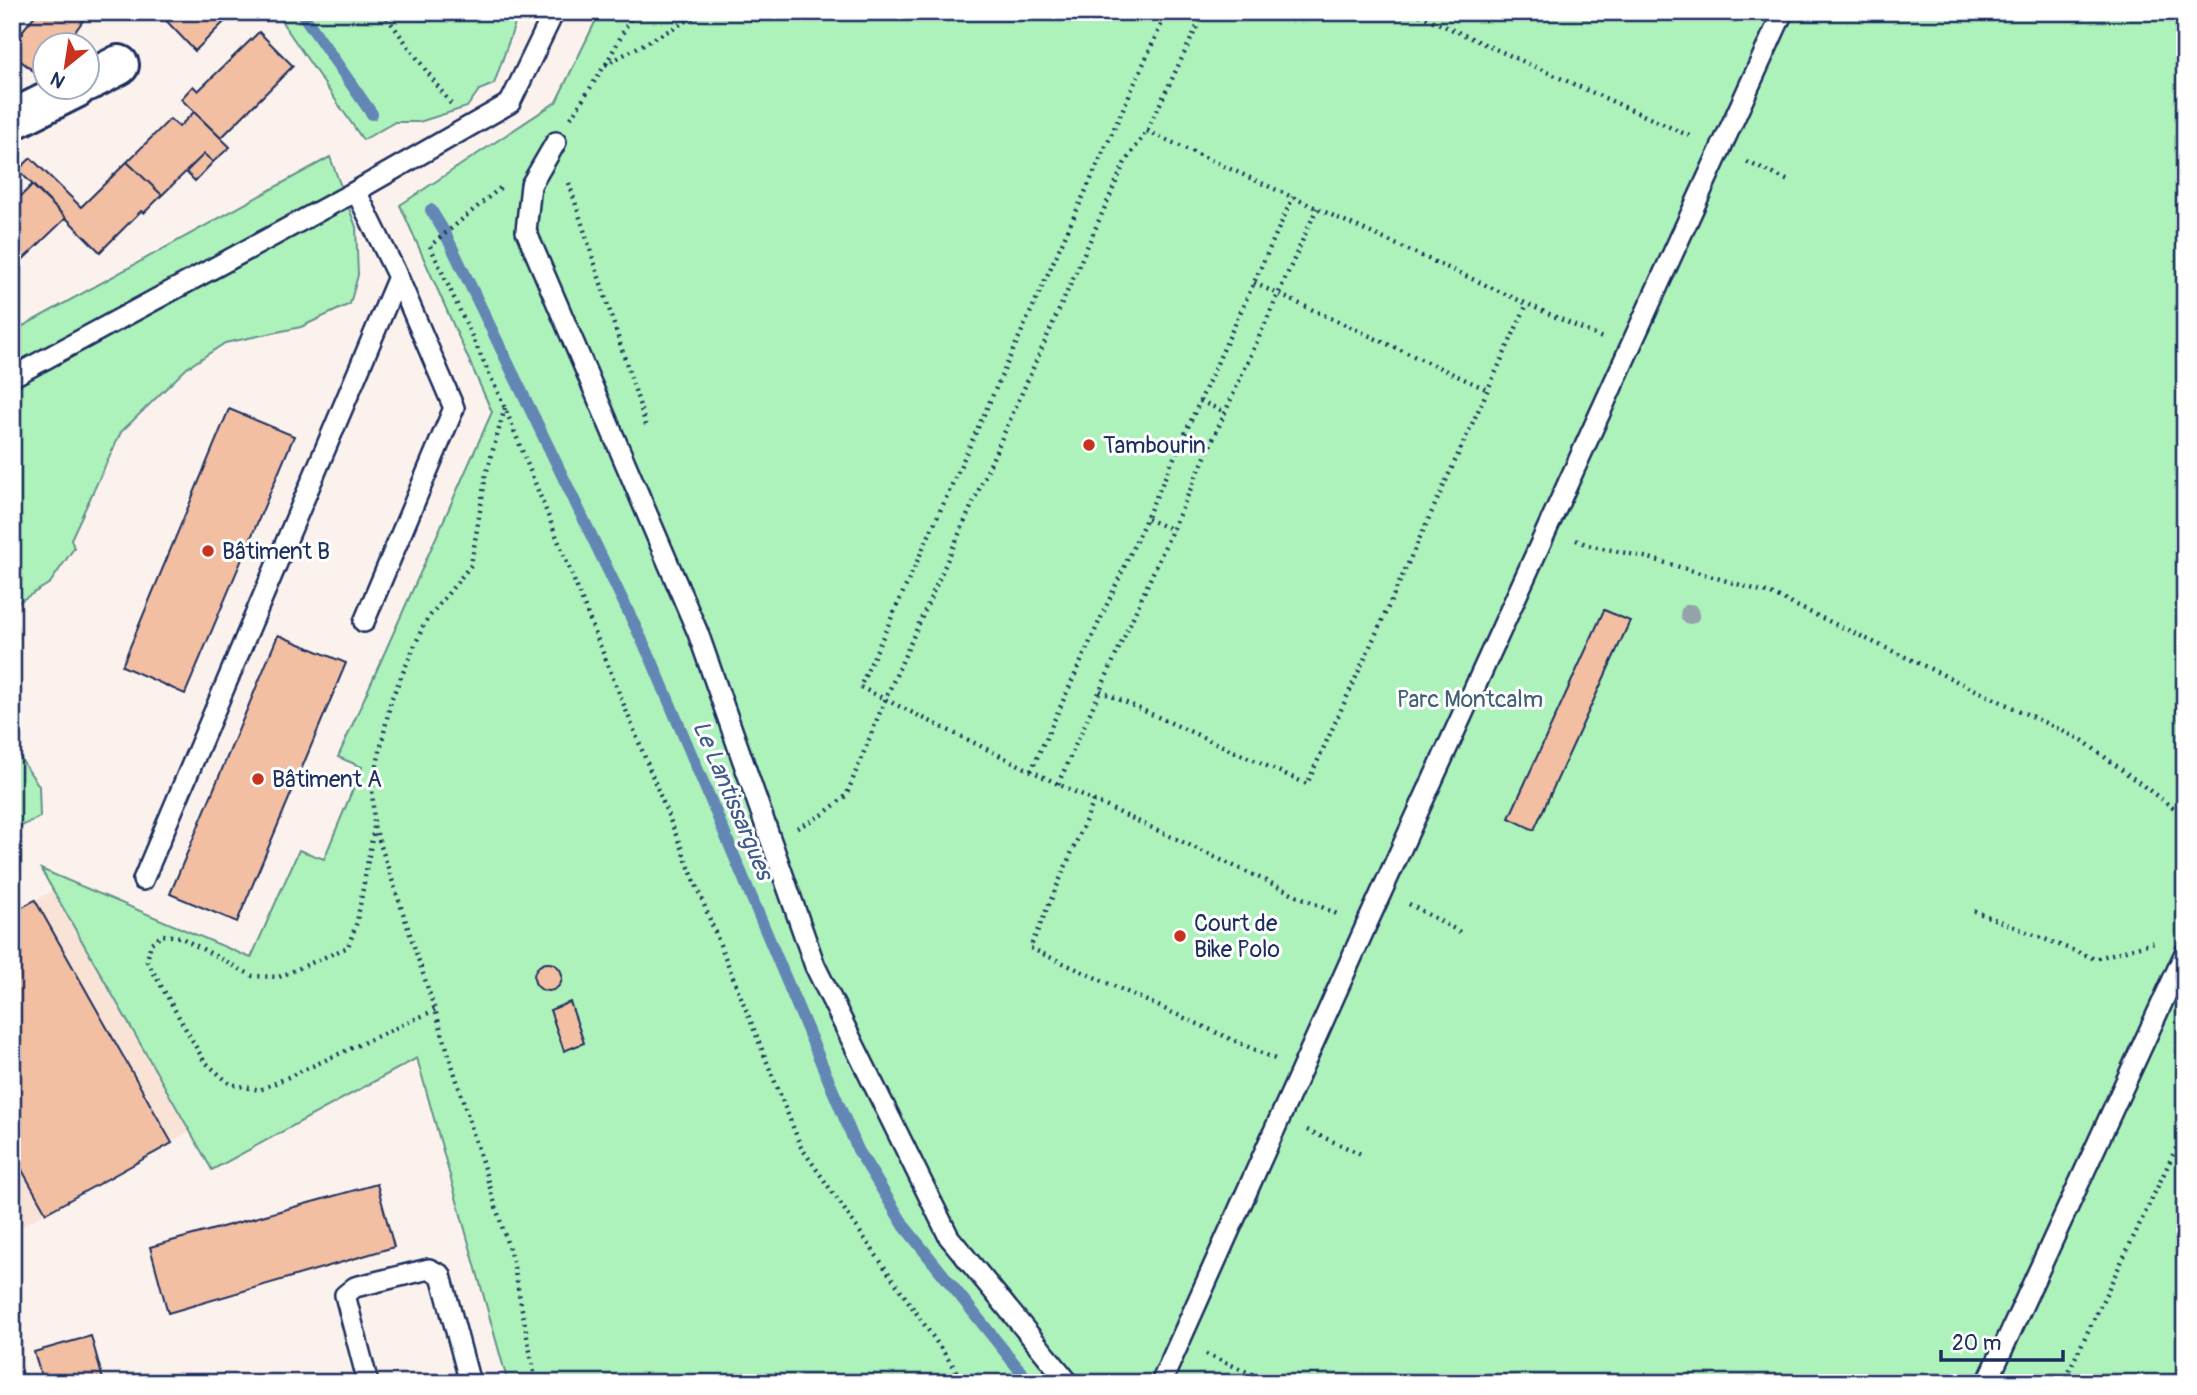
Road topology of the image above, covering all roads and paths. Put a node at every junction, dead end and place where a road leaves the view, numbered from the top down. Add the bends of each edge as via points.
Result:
1 (383, 12) edge
2 (554, 12) edge
3 (634, 12) edge
4 (703, 12) edge
5 (1167, 12) edge
6 (1204, 12) edge
7 (1413, 12) edge
8 (1783, 12) edge
9 (605, 65) junction
10 (48, 102) edge
11 (12, 120) edge
12 (468, 127) junction
13 (1147, 131) junction
14 (556, 142) junction
15 (1719, 149) junction
16 (1791, 182) dead end
17 (505, 184) dead end
18 (356, 191) junction
19 (1293, 197) junction
20 (1317, 208) junction
21 (398, 278) junction
22 (1254, 284) junction
23 (1278, 294) junction
24 (1527, 304) junction
25 (1628, 350) junction
26 (12, 377) edge
27 (1488, 390) junction
28 (1200, 401) junction
29 (505, 408) junction
30 (1225, 412) junction
31 (648, 432) dead end
32 (1147, 519) junction
33 (1548, 527) junction
34 (1172, 530) junction
35 (364, 622) dead end
36 (1100, 691) junction
37 (885, 700) junction
38 (1031, 771) junction
39 (1058, 784) junction
40 (1094, 801) junction
41 (2185, 817) edge
42 (374, 825) junction
43 (771, 842) junction
44 (143, 880) dead end
45 (1383, 891) junction
46 (1974, 911) dead end
47 (1365, 928) junction
48 (1460, 932) dead end
49 (2159, 940) dead end
50 (2185, 953) edge
51 (435, 1010) junction
52 (1301, 1071) junction
53 (1280, 1118) junction
54 (2185, 1130) edge
55 (1361, 1154) dead end
56 (1179, 1342) junction
57 (1259, 1377) dead end
58 (368, 1383) edge
59 (470, 1383) edge
60 (536, 1383) edge
61 (965, 1383) edge
62 (1069, 1383) edge
63 (1161, 1383) edge
64 (1987, 1383) edge
65 (2063, 1383) edge

1 - 12 path
2 - 12 lane via 510,103
3 - 9 path
4 - 9 path
5 - 37 path via 860,687
6 - 13 path
7 - 15 path
8 - 15 lane
9 - 14 path
10 - 11 street
12 - 18 lane
13 - 19 path
13 - 37 path via 1125,162
14 - 31 path
14 - 43 lane via 531,185 526,232 698,633
15 - 16 path
15 - 25 lane
17 - 29 path via 429,246
18 - 21 lane
18 - 26 lane
19 - 20 path
19 - 22 path
20 - 23 path
20 - 24 path
21 - 35 lane via 454,408
21 - 44 lane
22 - 23 path
22 - 28 path
23 - 27 path
23 - 30 path
24 - 25 path
24 - 27 path
25 - 33 lane
27 - 36 path via 1307,785
28 - 30 path
28 - 32 path
29 - 42 path via 486,474 471,565 425,622 391,700 372,788
29 - 61 path via 801,1147
30 - 34 path
32 - 34 path
32 - 38 path
33 - 41 path via 1588,545 1771,594 2082,740
33 - 45 lane
34 - 36 path
36 - 39 path
37 - 38 path
37 - 43 path via 846,796 822,815
38 - 39 path
39 - 40 path
40 - 47 path
40 - 52 path via 1030,948
42 - 51 path
42 - 51 path via 357,922 348,947 279,977 253,976 180,937 163,934 151,943 147,961 204,1061 230,1084 260,1090
43 - 62 lane via 815,966 949,1237
45 - 47 lane
45 - 48 path
46 - 49 path via 2095,958
47 - 52 lane
50 - 64 lane
51 - 60 path via 513,1262
52 - 53 lane
53 - 55 path
53 - 56 lane
54 - 65 path
56 - 57 path
56 - 63 lane
58 - 59 lane via 345,1295 355,1287 429,1269 441,1275

